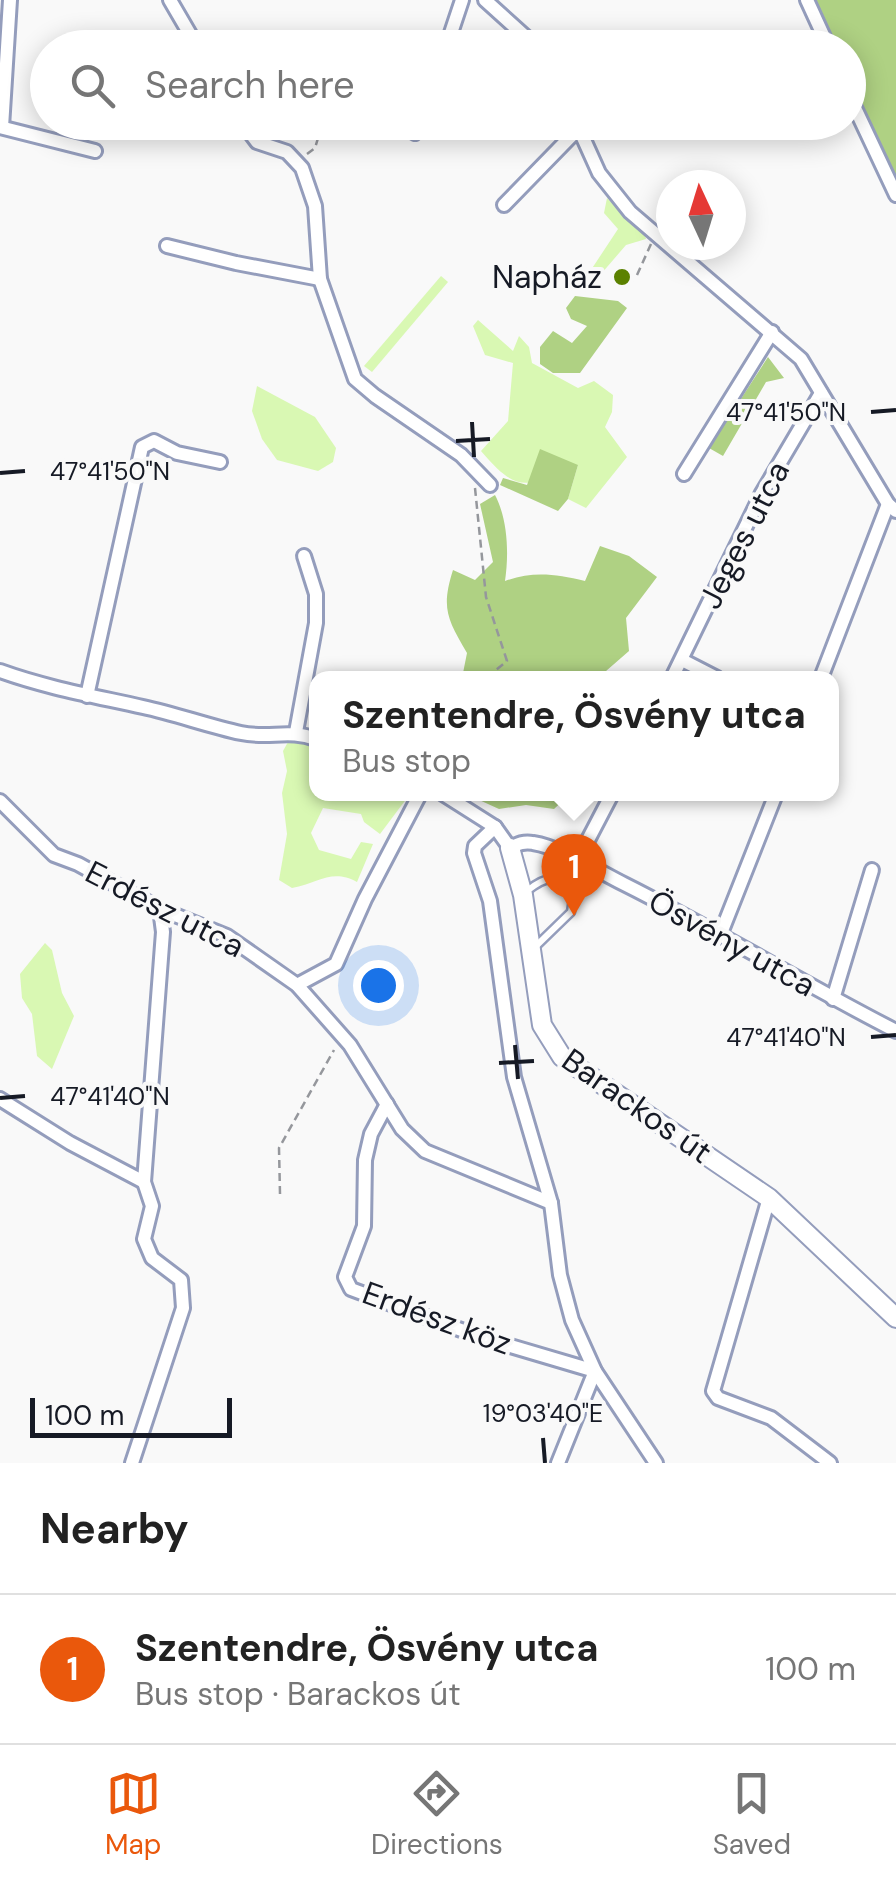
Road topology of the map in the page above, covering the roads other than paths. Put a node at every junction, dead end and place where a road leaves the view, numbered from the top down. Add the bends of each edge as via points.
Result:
1 (10, 0) edge
2 (170, 0) edge
3 (462, 0) edge
4 (485, 0) edge
5 (807, 0) edge
6 (188, 30) edge
7 (452, 30) edge
8 (518, 30) edge
9 (821, 30) edge
10 (1, 127) edge
11 (866, 131) edge
12 (30, 134) edge
13 (52, 140) edge
14 (256, 140) edge
15 (564, 140) edge
16 (584, 140) edge
17 (95, 151) dead end
18 (896, 195) edge
19 (504, 205) dead end
20 (167, 246) dead end
21 (320, 279) junction
22 (772, 332) junction
23 (821, 393) junction
24 (220, 462) dead end
25 (684, 474) dead end
26 (490, 484) dead end
27 (892, 508) edge
28 (304, 556) dead end
29 (682, 660) junction
30 (0, 670) edge
31 (676, 671) edge
32 (703, 671) edge
33 (824, 671) edge
34 (86, 696) junction
35 (296, 732) junction
36 (309, 737) edge
37 (0, 801) edge
38 (416, 801) edge
39 (454, 801) edge
40 (608, 801) edge
41 (773, 801) edge
42 (495, 828) junction
43 (510, 848) junction
44 (577, 861) junction
45 (872, 870) dead end
46 (523, 894) junction
47 (160, 910) junction
48 (722, 933) junction
49 (530, 952) junction
50 (298, 985) junction
51 (833, 999) junction
52 (896, 1031) edge
53 (0, 1099) edge
54 (387, 1104) junction
55 (144, 1182) junction
56 (769, 1198) junction
57 (550, 1203) junction
58 (896, 1318) edge
59 (595, 1370) junction
60 (132, 1463) edge
61 (558, 1463) edge
62 (656, 1463) edge
63 (830, 1463) edge

1 - 10 street
2 - 6 street
3 - 7 street
4 - 8 street
5 - 9 street
10 - 12 street
11 - 18 street
13 - 17 street
14 - 21 street via 300,164 315,206
15 - 19 street
16 - 22 street via 612,192
20 - 21 street
21 - 26 street via 355,379 461,454
22 - 23 street via 801,360
22 - 25 street
23 - 27 street
23 - 29 street, Jeges utca via 762,494
24 - 34 street via 154,442 142,448
27 - 33 street
28 - 35 street via 316,594 316,624
29 - 31 street, Jeges utca
29 - 32 street
30 - 34 street
34 - 35 street via 242,733
35 - 36 street
37 - 47 street, Erdész utca via 54,855
38 - 50 street via 336,964
39 - 42 street, Barackos út
40 - 44 street
41 - 48 street
42 - 43 street, Barackos út
42 - 57 street via 474,852 490,901 514,1077
43 - 44 street, Ösvény utca via 536,843
43 - 46 street, Barackos út
44 - 48 street, Ösvény utca
45 - 51 street
46 - 49 street, Barackos út
46 - 49 lane via 548,878 574,892 571,912
47 - 50 street, Erdész utca via 228,936
47 - 55 street
48 - 51 street, Ösvény utca
49 - 56 street, Barackos út via 542,1025 562,1057
50 - 54 street, Erdész utca
51 - 52 street, Ösvény utca
53 - 55 street
54 - 57 street, Erdész utca via 425,1151
54 - 59 street, Erdész köz via 370,1134 364,1226 345,1277 350,1289
55 - 60 street via 152,1206 144,1239 152,1258 182,1280 184,1308
56 - 58 street, Barackos út
56 - 63 street via 712,1390 770,1418
57 - 59 street via 572,1320
59 - 61 street
59 - 62 street

